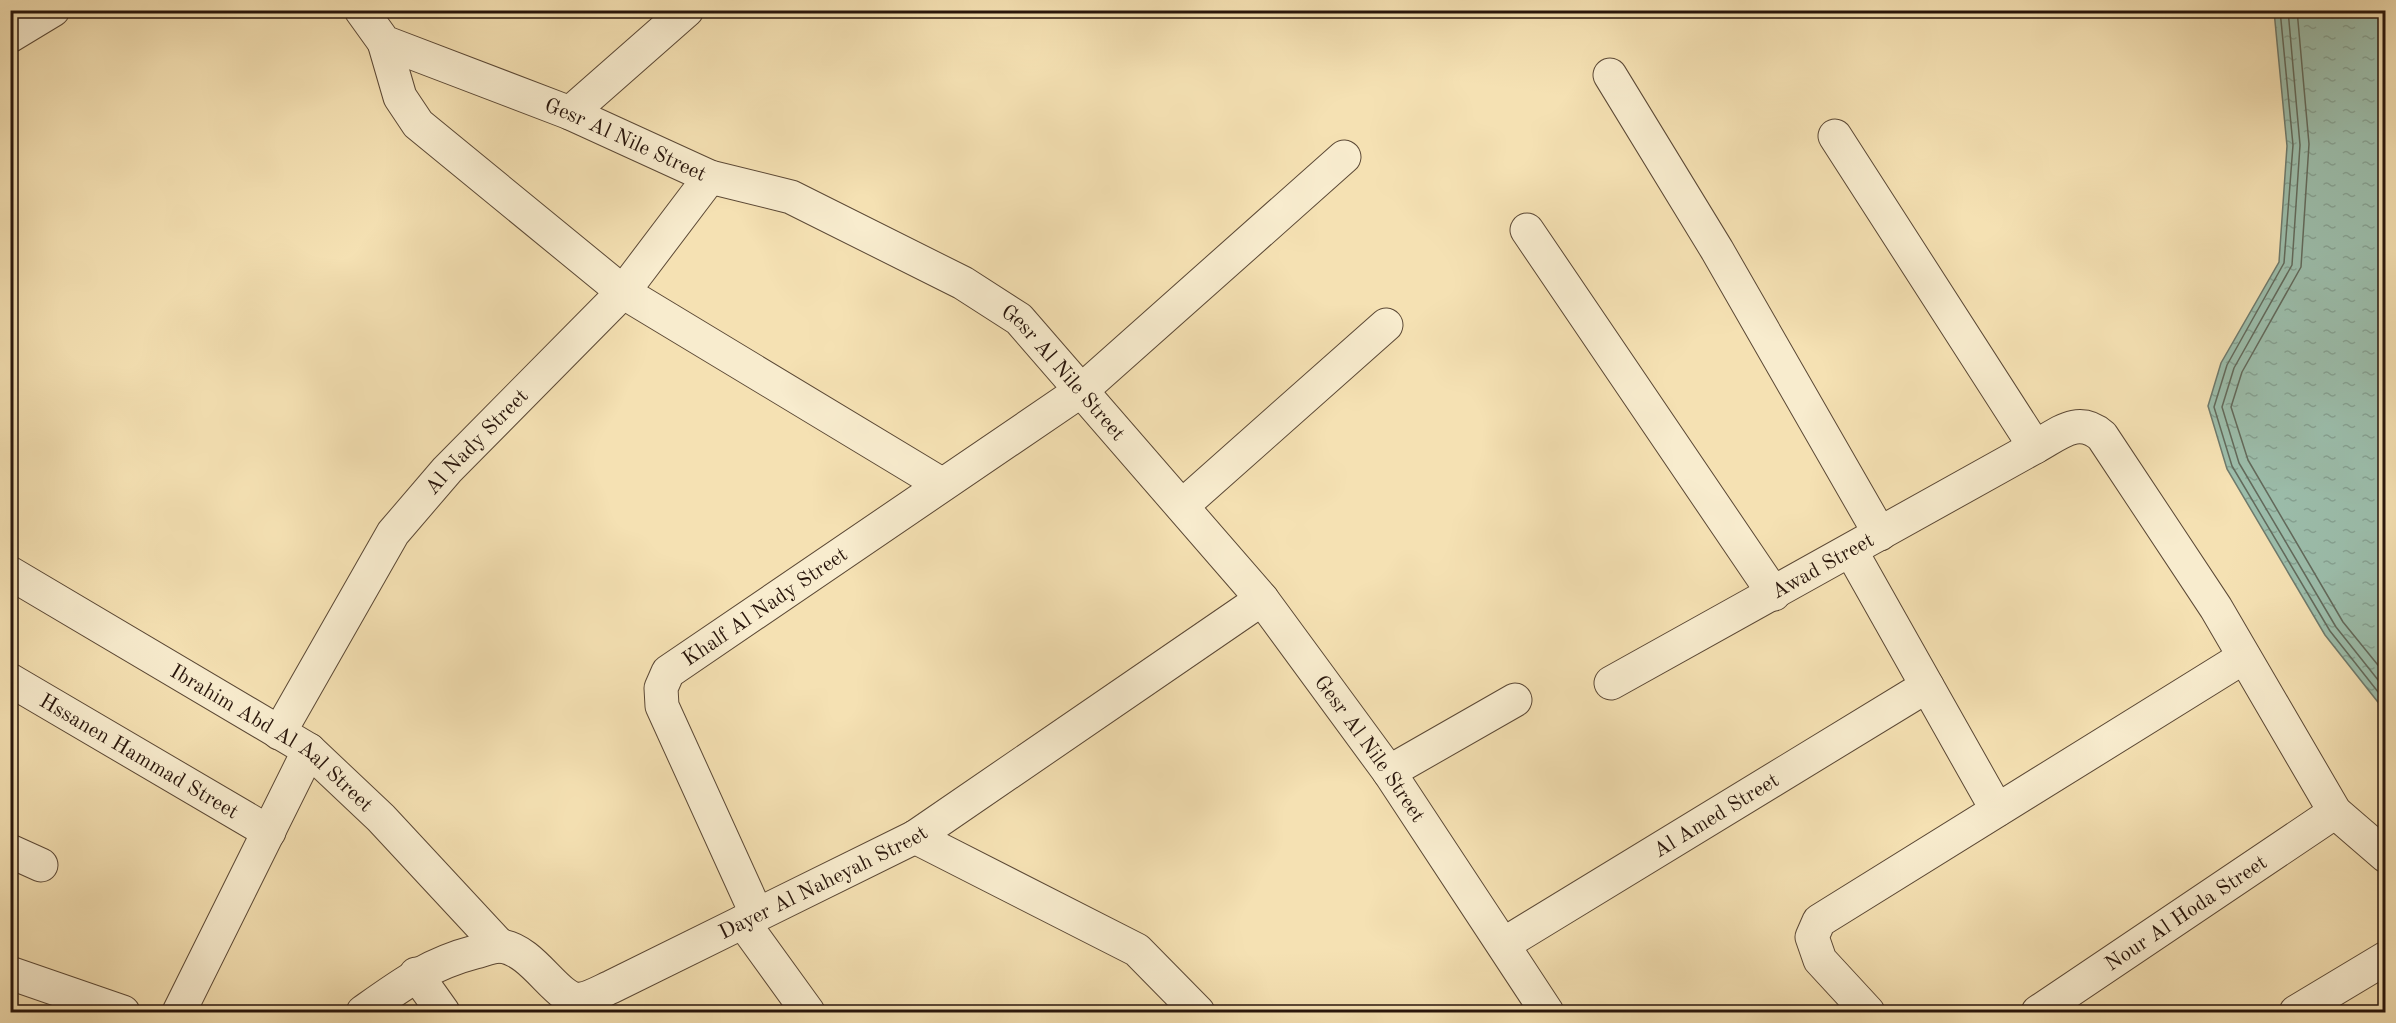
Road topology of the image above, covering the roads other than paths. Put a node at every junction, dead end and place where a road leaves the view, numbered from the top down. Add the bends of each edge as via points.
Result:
1 (53, 10) edge
2 (361, 10) edge
3 (687, 10) edge
4 (10, 36) edge
5 (384, 42) junction
6 (1610, 75) dead end
7 (570, 112) junction
8 (1835, 136) dead end
9 (1344, 157) dead end
10 (710, 177) junction
11 (1527, 230) dead end
12 (623, 292) junction
13 (1386, 325) dead end
14 (1082, 390) junction
15 (2035, 447) junction
16 (941, 484) junction
17 (1182, 506) junction
18 (1880, 534) junction
19 (1851, 550) junction
20 (10, 573) edge
21 (1774, 594) junction
22 (1262, 599) junction
23 (2244, 657) junction
24 (10, 680) edge
25 (1611, 683) dead end
26 (1927, 686) junction
27 (1515, 700) dead end
28 (279, 733) junction
29 (309, 750) junction
30 (1389, 772) junction
31 (1997, 810) junction
32 (2335, 812) junction
33 (269, 832) junction
34 (915, 837) junction
35 (10, 851) edge
36 (2385, 856) edge
37 (41, 865) dead end
38 (750, 918) junction
39 (1504, 944) junction
40 (500, 946) junction
41 (2385, 958) edge
42 (10, 973) edge
43 (416, 974) junction
44 (586, 1006) edge
45 (123, 1012) edge
46 (179, 1012) edge
47 (363, 1012) edge
48 (443, 1012) edge
49 (808, 1012) edge
50 (1198, 1012) edge
51 (1547, 1012) edge
52 (1868, 1012) edge
53 (2038, 1012) edge
54 (2296, 1012) edge

1 - 4 street
2 - 5 street
3 - 7 street
5 - 7 street, Gesr Al Nile Street
5 - 12 street via 400,97 418,124
6 - 18 street via 1717,250
7 - 10 street, Gesr Al Nile Street
8 - 15 street
9 - 14 street, Khalf Al Nady Street
10 - 12 street, Al Nady Street
10 - 14 street, Gesr Al Nile Street via 791,197 963,283 1019,320
11 - 21 street
12 - 16 street
12 - 28 street, Al Nady Street via 447,470 393,533
13 - 17 street
14 - 16 street, Khalf Al Nady Street
14 - 17 street, Gesr Al Nile Street
15 - 18 street, Awad Street
15 - 23 street, Awad Street via 2075,426 2093,427 2102,436
16 - 38 street, Khalf Al Nady Street via 668,672 661,688 662,706
17 - 22 street, Gesr Al Nile Street
18 - 19 street, Awad Street
19 - 21 street, Awad Street
19 - 26 street
20 - 28 street, Ibrahim Abd Al Aal Street
21 - 25 street, Awad Street
22 - 30 street, Gesr Al Nile Street
22 - 34 street, Dayer Al Naheyah Street
23 - 31 street
23 - 32 street, Awad Street
24 - 33 street, Hssanen Hammad Street
26 - 31 street
26 - 39 street, Al Amed Street
27 - 30 street
28 - 29 street, Ibrahim Abd Al Aal Street
29 - 33 street
29 - 40 street, Ibrahim Abd Al Aal Street via 381,818
30 - 39 street, Gesr Al Nile Street
31 - 52 street via 1819,921 1812,937 1820,960
32 - 36 street, Awad Street
32 - 53 street, Nour Al Hoda Street
33 - 46 street
34 - 38 street, Dayer Al Naheyah Street
34 - 50 street via 1137,950
35 - 37 street
38 - 44 street, Dayer Al Naheyah Street
38 - 49 street, Khalf Al Nady Street
39 - 51 street, Gesr Al Nile Street
40 - 43 street via 450,958
40 - 44 street, Dayer Al Naheyah Street via 519,951 564,996
41 - 54 street
42 - 45 street
43 - 47 street
43 - 48 street

